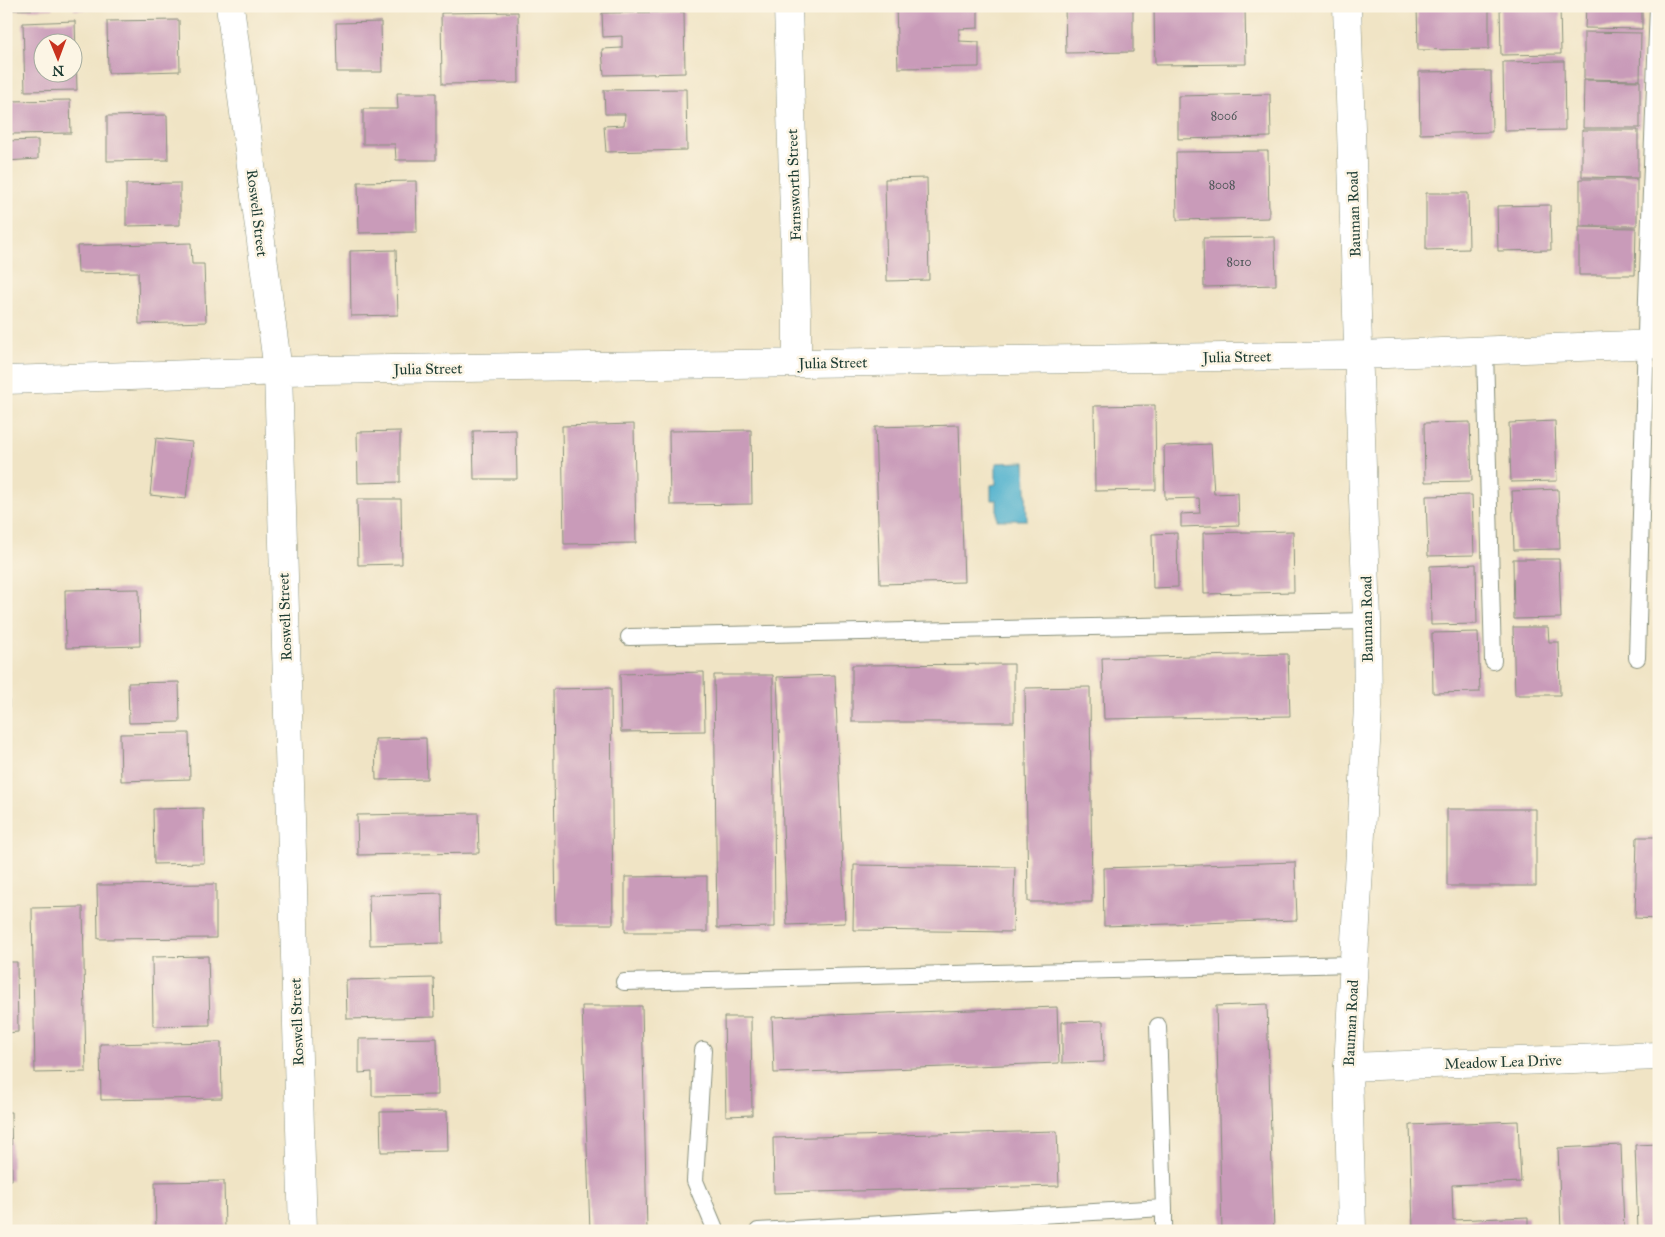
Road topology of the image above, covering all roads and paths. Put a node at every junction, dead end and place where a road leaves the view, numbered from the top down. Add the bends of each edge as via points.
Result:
1 (230, 6) edge
2 (788, 6) edge
3 (1347, 6) edge
4 (1658, 6) edge
5 (1652, 344) edge
6 (1485, 350) junction
7 (1360, 355) junction
8 (797, 363) junction
9 (278, 371) junction
10 (6, 380) edge
11 (1368, 620) junction
12 (629, 637) dead end
13 (1637, 658) dead end
14 (1493, 661) dead end
15 (1354, 964) junction
16 (624, 982) dead end
17 (1158, 1026) dead end
18 (702, 1050) dead end
19 (1659, 1056) edge
20 (1348, 1067) junction
21 (1164, 1208) junction
22 (303, 1231) edge
23 (716, 1231) edge
24 (758, 1231) edge
25 (1164, 1231) edge
26 (1352, 1231) edge

1 - 9 street, Roswell Street
2 - 8 street, Farnsworth Street
3 - 7 street, Bauman Road
4 - 5 lane
5 - 6 street, Julia Street
5 - 13 lane
6 - 7 street, Julia Street
6 - 14 lane
7 - 8 street, Julia Street
7 - 11 street, Bauman Road
8 - 9 street, Julia Street
9 - 10 street, Julia Street
9 - 22 street, Roswell Street
11 - 12 lane
11 - 15 street, Bauman Road via 1368,707
15 - 16 lane
15 - 20 street, Bauman Road
17 - 21 lane
18 - 23 lane via 695,1181
19 - 20 street, Meadow Lea Drive
20 - 26 street, Bauman Road
21 - 24 lane
21 - 25 lane

